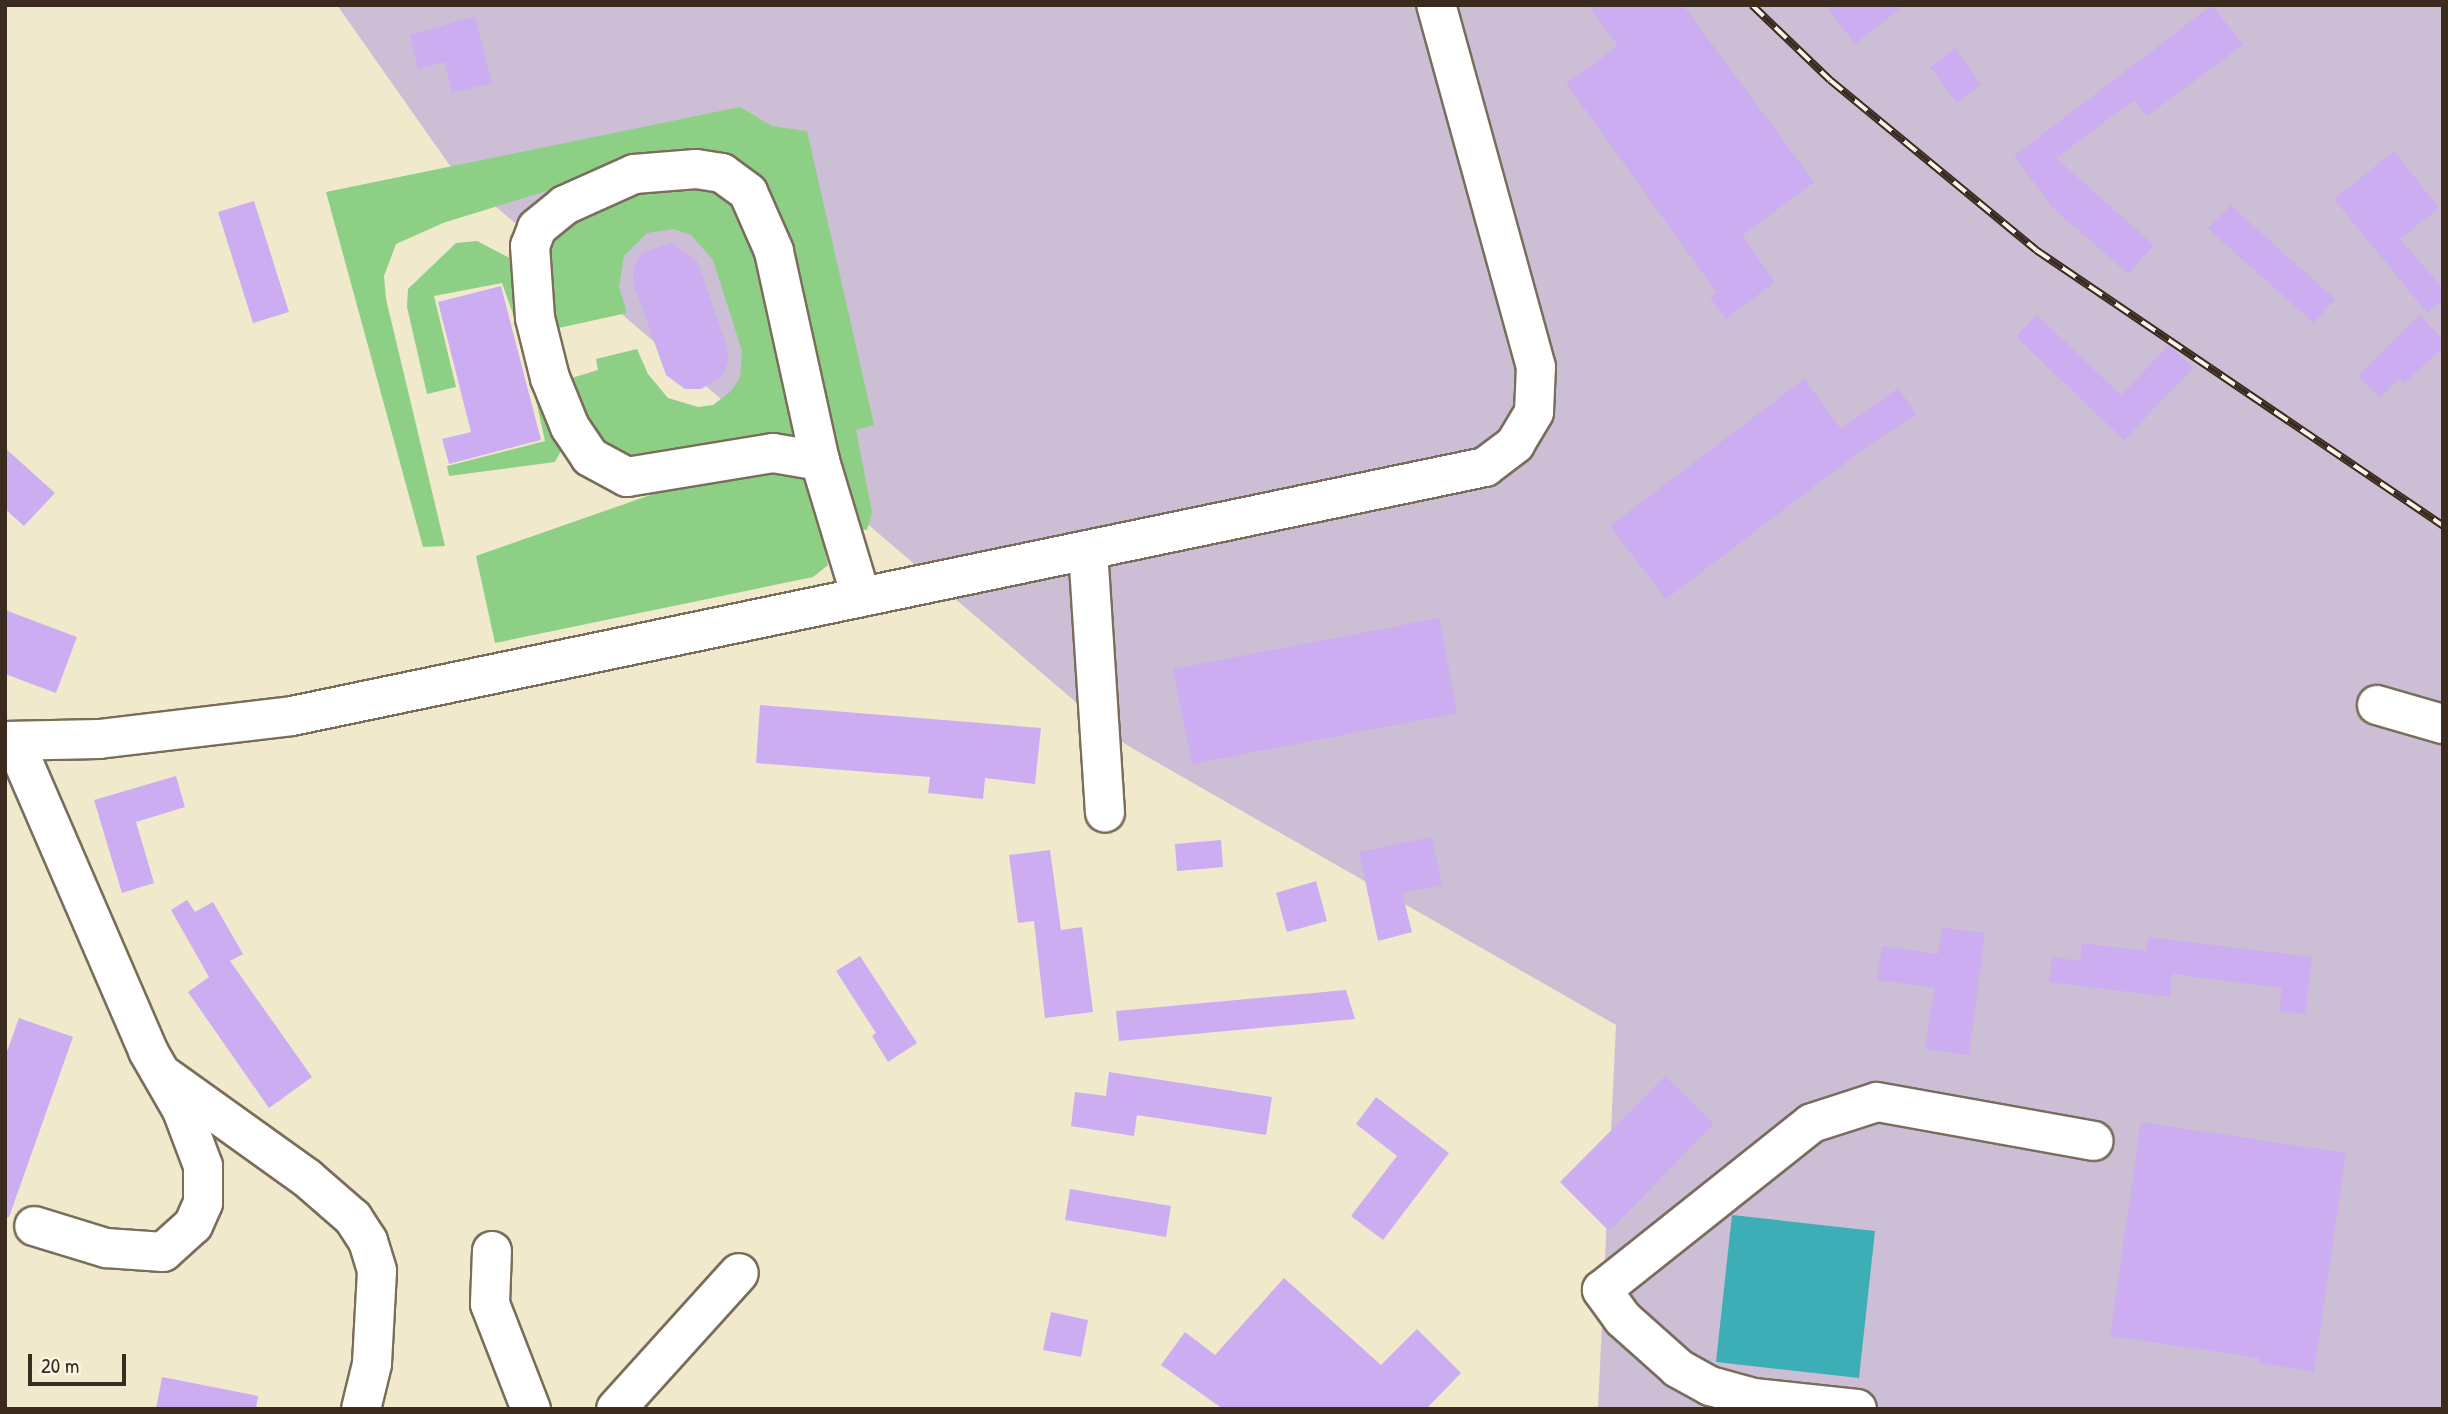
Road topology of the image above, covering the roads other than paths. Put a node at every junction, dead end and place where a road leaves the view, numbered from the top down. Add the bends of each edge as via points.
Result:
1 (1436, 5) edge
2 (820, 461) junction
3 (1088, 550) junction
4 (861, 597) junction
5 (2377, 705) dead end
6 (2443, 724) edge
7 (10, 742) edge
8 (1104, 812) dead end
9 (162, 1074) junction
10 (2094, 1141) dead end
11 (34, 1226) dead end
12 (492, 1251) dead end
13 (739, 1273) dead end
14 (361, 1409) edge
15 (531, 1409) edge
16 (616, 1409) edge
17 (1857, 1409) edge

1 - 3 street via 1536,367 1534,412 1515,444 1485,467
2 - 2 street via 773,453 627,477 590,457 570,427 550,378 535,318 530,246 537,228 565,205 634,174 696,169 722,173 748,192 774,251
2 - 4 street
3 - 4 street
3 - 8 street
4 - 7 street via 292,716 99,739
5 - 6 street
7 - 9 street
9 - 11 street via 182,1110 203,1166 203,1203 193,1225 163,1252 106,1248
9 - 14 street via 307,1178 353,1218 368,1241 377,1271 372,1364
10 - 17 street via 1877,1102 1812,1123 1602,1290 1623,1320 1678,1368 1710,1387 1754,1398
12 - 15 street via 490,1304
13 - 16 street

